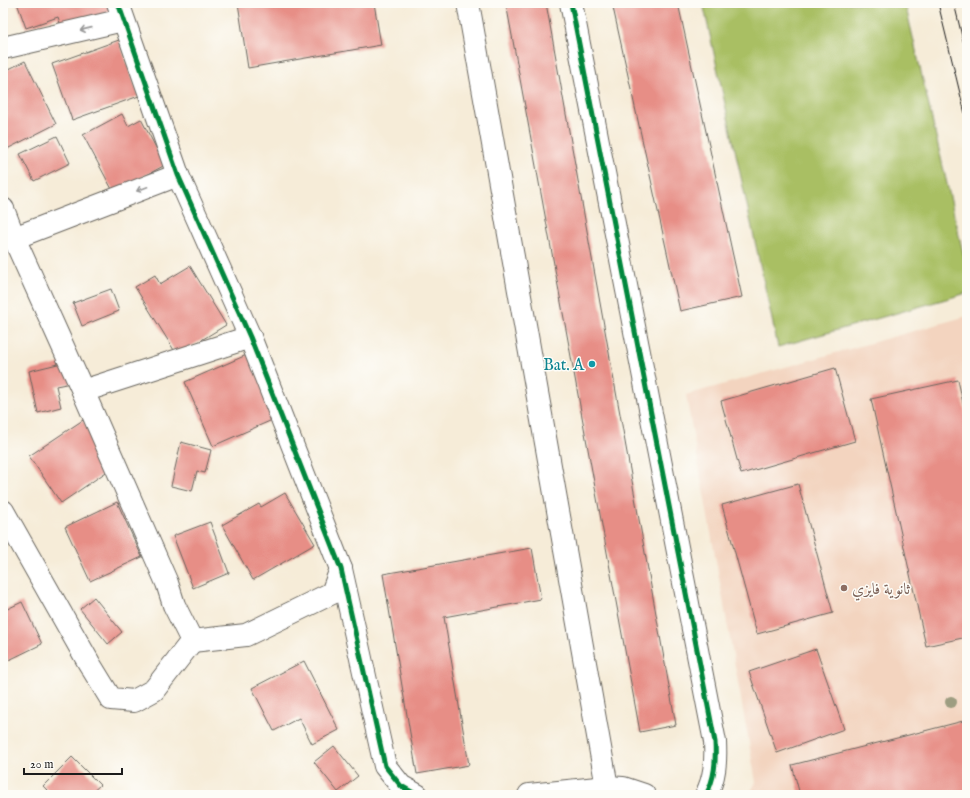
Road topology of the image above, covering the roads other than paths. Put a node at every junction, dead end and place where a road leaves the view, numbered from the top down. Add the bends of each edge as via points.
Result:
1 (468, 3) edge
2 (571, 3) edge
3 (121, 11) edge
4 (3, 48) edge
5 (178, 175) junction
6 (3, 209) edge
7 (14, 238) junction
8 (250, 337) junction
9 (84, 391) junction
10 (3, 511) edge
11 (341, 568) junction
12 (192, 641) junction
13 (607, 787) junction
14 (407, 792) edge
15 (529, 795) edge
16 (644, 795) edge
17 (706, 795) edge

1 - 13 street
2 - 17 street via 715,742 716,763
3 -> 4 street
3 - 5 street
5 -> 7 street
5 - 8 street
6 - 7 street
7 - 9 street
8 - 9 street
8 - 11 street
9 - 12 street via 167,583 174,605
10 - 12 street via 112,699 134,701 154,690
11 - 12 street via 332,593 246,635
11 - 14 street via 385,766
13 - 15 street
13 - 16 street via 623,788

